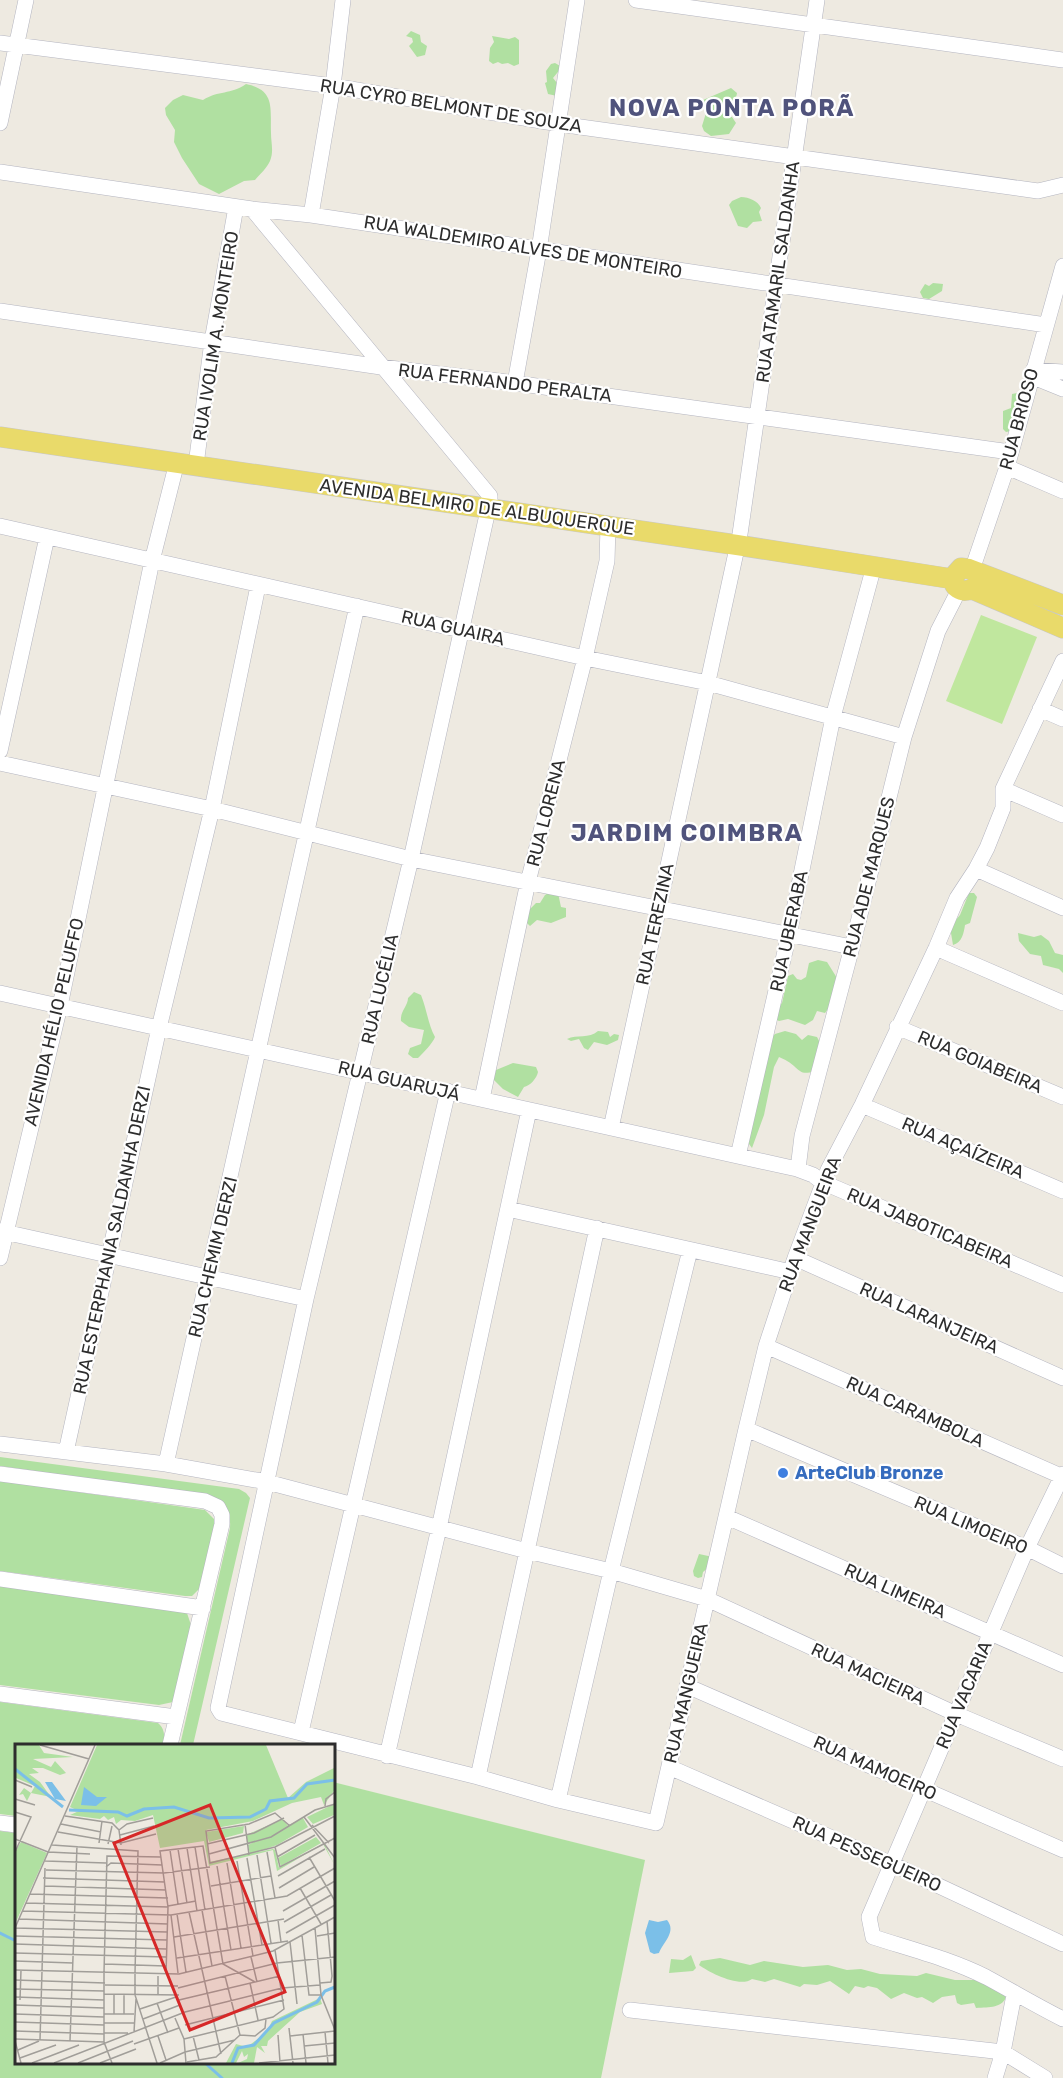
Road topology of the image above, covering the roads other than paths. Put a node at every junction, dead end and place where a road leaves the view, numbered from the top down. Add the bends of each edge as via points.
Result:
1 (26, 0) edge
2 (344, 0) edge
3 (577, 0) edge
4 (636, 0) edge
5 (817, 0) edge
6 (814, 26) junction
7 (0, 43) edge
8 (16, 46) junction
9 (1063, 60) edge
10 (333, 86) junction
11 (0, 123) edge
12 (559, 124) junction
13 (795, 156) junction
14 (0, 172) edge
15 (1063, 185) edge
16 (236, 207) junction
17 (252, 209) junction
18 (311, 215) junction
19 (539, 250) junction
20 (1062, 272) edge
21 (776, 285) junction
22 (0, 310) edge
23 (1046, 325) junction
24 (212, 341) junction
25 (381, 367) junction
26 (1063, 372) edge
27 (1032, 373) junction
28 (515, 383) junction
29 (1063, 388) edge
30 (757, 416) junction
31 (0, 437) edge
32 (1008, 459) junction
33 (187, 464) junction
34 (1063, 491) edge
35 (489, 503) junction
36 (0, 526) edge
37 (608, 526) junction
38 (47, 537) junction
39 (737, 544) junction
40 (152, 561) junction
41 (874, 567) junction
42 (964, 582) junction
43 (258, 586) junction
44 (1063, 605) edge
45 (357, 606) junction
46 (1063, 628) edge
47 (462, 631) junction
48 (585, 658) junction
49 (1063, 661) edge
50 (708, 683) junction
51 (1040, 709) junction
52 (833, 717) junction
53 (1063, 719) edge
54 (904, 737) junction
55 (0, 751) edge
56 (0, 763) edge
57 (106, 786) junction
58 (1003, 789) junction
59 (212, 809) junction
60 (1063, 815) edge
61 (307, 833) junction
62 (411, 859) junction
63 (976, 869) junction
64 (528, 882) junction
65 (659, 908) junction
66 (1063, 908) edge
67 (789, 934) junction
68 (852, 947) junction
69 (936, 948) junction
70 (0, 993) edge
71 (1063, 1003) edge
72 (60, 1006) junction
73 (897, 1027) junction
74 (159, 1028) junction
75 (260, 1050) junction
76 (360, 1072) junction
77 (448, 1091) junction
78 (1063, 1097) edge
79 (482, 1100) junction
80 (862, 1105) junction
81 (529, 1110) junction
82 (611, 1128) junction
83 (738, 1156) junction
84 (798, 1169) junction
85 (822, 1182) junction
86 (1063, 1191) edge
87 (508, 1209) junction
88 (597, 1228) junction
89 (3, 1231) edge
90 (690, 1250) junction
91 (109, 1255) junction
92 (0, 1258) edge
93 (793, 1265) junction
94 (209, 1277) junction
95 (1063, 1285) edge
96 (306, 1299) junction
97 (766, 1346) junction
98 (1063, 1378) edge
99 (746, 1429) junction
100 (0, 1444) edge
101 (66, 1452) junction
102 (166, 1464) junction
103 (0, 1474) edge
104 (1063, 1476) edge
105 (267, 1482) junction
106 (353, 1504) junction
107 (727, 1517) junction
108 (439, 1528) junction
109 (1027, 1548) junction
110 (527, 1551) junction
111 (1063, 1566) edge
112 (611, 1571) junction
113 (0, 1579) edge
114 (707, 1599) junction
115 (203, 1608) junction
116 (991, 1633) junction
117 (1063, 1665) edge
118 (687, 1686) junction
119 (0, 1694) edge
120 (956, 1714) junction
121 (176, 1717) junction
122 (301, 1732) junction
123 (170, 1744) edge
124 (387, 1756) junction
125 (1063, 1759) edge
126 (669, 1767) junction
127 (478, 1777) junction
128 (923, 1790) junction
129 (558, 1800) junction
130 (0, 1823) edge
131 (15, 1825) edge
132 (1063, 1850) edge
133 (892, 1864) junction
134 (1063, 1944) edge
135 (1014, 1995) junction
136 (630, 2010) dead end
137 (1063, 2019) edge
138 (1003, 2052) junction
139 (995, 2078) edge
140 (1046, 2078) edge

1 - 8 street
2 - 10 street
3 - 12 street
4 - 6 street
5 - 6 street, RUA ATAMARIL SALDANHA
6 - 9 street
6 - 13 street, RUA ATAMARIL SALDANHA
7 - 8 street, RUA CYRO BELMONT DE SOUZA
8 - 10 street, RUA CYRO BELMONT DE SOUZA
8 - 11 street
10 - 12 street, RUA CYRO BELMONT DE SOUZA
10 - 18 street
12 - 13 street, RUA CYRO BELMONT DE SOUZA
12 - 19 street
13 - 15 street, RUA CYRO BELMONT DE SOUZA via 1038,191
13 - 21 street, RUA ATAMARIL SALDANHA
14 - 16 street, RUA WALDEMIRO ALVES DE MONTEIRO
16 - 17 street, RUA WALDEMIRO ALVES DE MONTEIRO
16 - 24 street, RUA IVOLIM A. MONTEIRO
17 - 18 street, RUA WALDEMIRO ALVES DE MONTEIRO
17 - 25 street
18 - 19 street, RUA WALDEMIRO ALVES DE MONTEIRO
19 - 21 street, RUA WALDEMIRO ALVES DE MONTEIRO
19 - 28 street
20 - 23 street, RUA BRIOSO
21 - 23 street, RUA WALDEMIRO ALVES DE MONTEIRO
21 - 30 street, RUA ATAMARIL SALDANHA
22 - 24 street, RUA FERNANDO PERALTA
23 - 27 street, RUA BRIOSO
24 - 25 street, RUA FERNANDO PERALTA
24 - 33 street, RUA IVOLIM A. MONTEIRO
25 - 28 street, RUA FERNANDO PERALTA
25 - 35 street
26 - 27 street
27 - 29 street
27 - 32 street, RUA BRIOSO
28 - 30 street, RUA FERNANDO PERALTA
30 - 32 street, RUA FERNANDO PERALTA
30 - 39 street, RUA ATAMARIL SALDANHA
31 - 33 main road, AVENIDA BELMIRO DE ALBUQUERQUE
32 - 34 street, RUA FERNANDO PERALTA
32 - 42 street, RUA BRIOSO
33 - 35 main road, AVENIDA BELMIRO DE ALBUQUERQUE
33 - 40 street, RUA IVOLIM A. MONTEIRO
35 - 37 main road, AVENIDA BELMIRO DE ALBUQUERQUE
35 - 47 street, RUA LUCÉLIA
36 - 38 street, RUA GUAIRA
37 - 39 main road, AVENIDA BELMIRO DE ALBUQUERQUE
37 - 48 street, RUA LORENA via 607,561
38 - 40 street, RUA GUAIRA
38 - 55 street
39 - 41 main road, AVENIDA BELMIRO DE ALBUQUERQUE
39 - 50 street, RUA TEREZINA
40 - 43 street, RUA GUAIRA
40 - 57 street, AVENIDA HÉLIO PELUFFO
41 - 42 main road, AVENIDA BELMIRO DE ALBUQUERQUE
41 - 52 street, RUA UBERABA
42 - 44 main road, AVENIDA BELMIRO DE ALBUQUERQUE
42 - 46 main road, AVENIDA BELMIRO DE ALBUQUERQUE
42 - 54 street, RUA ADE MARQUES via 938,631
43 - 45 street, RUA GUAIRA
43 - 59 street, RUA ESTERPHANIA SALDANHA DERZI
45 - 47 street, RUA GUAIRA
45 - 61 street, RUA CHEMIM DERZI
47 - 48 street, RUA GUAIRA
47 - 62 street, RUA LUCÉLIA
48 - 50 street, RUA GUAIRA
48 - 64 street, RUA LORENA
49 - 51 street, RUA MANGUEIRA
50 - 52 street, RUA GUAIRA
50 - 65 street, RUA TEREZINA
51 - 53 street
51 - 58 street, RUA MANGUEIRA
52 - 54 street, RUA GUAIRA
52 - 67 street, RUA UBERABA
54 - 68 street, RUA ADE MARQUES
56 - 57 street
57 - 59 street
57 - 72 street, AVENIDA HÉLIO PELUFFO
58 - 60 street
58 - 63 street, RUA MANGUEIRA via 1003,808
59 - 61 street
59 - 74 street, RUA ESTERPHANIA SALDANHA DERZI
61 - 62 street
61 - 75 street, RUA CHEMIM DERZI
62 - 64 street
62 - 76 street, RUA LUCÉLIA
63 - 66 street
63 - 69 street, RUA MANGUEIRA via 957,898
64 - 65 street
64 - 79 street, RUA LORENA
65 - 67 street
65 - 82 street, RUA TEREZINA
67 - 68 street
67 - 83 street, RUA UBERABA
68 - 84 street, RUA ADE MARQUES via 802,1136
69 - 71 street
69 - 73 street, RUA MANGUEIRA
70 - 72 street, RUA GUARUJÁ
72 - 74 street, RUA GUARUJÁ
72 - 89 street, AVENIDA HÉLIO PELUFFO
73 - 78 street, RUA GOIABEIRA
73 - 80 street, RUA MANGUEIRA
74 - 75 street, RUA GUARUJÁ
74 - 91 street, RUA ESTERPHANIA SALDANHA DERZI
75 - 76 street, RUA GUARUJÁ
75 - 94 street, RUA CHEMIM DERZI
76 - 77 street, RUA GUARUJÁ
76 - 96 street, RUA LUCÉLIA
77 - 79 street, RUA GUARUJÁ
77 - 106 street
79 - 81 street, RUA GUARUJÁ
80 - 85 street, RUA MANGUEIRA
80 - 86 street, RUA AÇAÍZEIRA
81 - 82 street, RUA GUARUJÁ
81 - 87 street
82 - 83 street, RUA GUARUJÁ
83 - 84 street, RUA GUARUJÁ
84 - 85 street, RUA JABOTICABEIRA
85 - 93 street, RUA MANGUEIRA
85 - 95 street, RUA JABOTICABEIRA
87 - 88 street, RUA LARANJEIRA
87 - 108 street
88 - 90 street, RUA LARANJEIRA
88 - 110 street
89 - 91 street
89 - 92 street, AVENIDA HÉLIO PELUFFO
90 - 93 street, RUA LARANJEIRA
90 - 112 street
91 - 94 street
91 - 101 street, RUA ESTERPHANIA SALDANHA DERZI
93 - 97 street, RUA MANGUEIRA
93 - 98 street, RUA LARANJEIRA
94 - 96 street
94 - 102 street, RUA CHEMIM DERZI
96 - 105 street, RUA LUCÉLIA
97 - 99 street, RUA MANGUEIRA
97 - 104 street, RUA CARAMBOLA
99 - 107 street, RUA MANGUEIRA
99 - 109 street, RUA LIMOEIRO
100 - 101 street, RUA MACIEIRA
101 - 102 street, RUA MACIEIRA
102 - 105 street, RUA MACIEIRA
103 - 115 street via 205,1501 218,1507 222,1524
104 - 109 street, RUA VACARIA
105 - 106 street, RUA MACIEIRA
105 - 122 street, RUA LUCÉLIA via 218,1707 226,1715
106 - 108 street, RUA MACIEIRA
106 - 122 street
107 - 114 street, RUA MANGUEIRA
107 - 116 street, RUA LIMEIRA
108 - 110 street, RUA MACIEIRA
108 - 124 street
109 - 111 street, RUA LIMOEIRO
109 - 116 street, RUA VACARIA
110 - 112 street, RUA MACIEIRA
110 - 127 street
112 - 114 street, RUA MACIEIRA
112 - 129 street
113 - 115 street
114 - 118 street, RUA MANGUEIRA
114 - 120 street, RUA MACIEIRA
115 - 121 street
116 - 117 street, RUA LIMEIRA
116 - 120 street, RUA VACARIA
118 - 126 street, RUA MANGUEIRA
118 - 128 street, RUA MAMOEIRO
119 - 121 street
120 - 125 street, RUA MACIEIRA
120 - 128 street, RUA VACARIA
121 - 123 street
122 - 124 street
124 - 127 street
126 - 129 street, RUA MANGUEIRA via 656,1823
126 - 133 street, RUA PESSEGUEIRO
127 - 129 street
128 - 132 street, RUA MAMOEIRO
128 - 133 street, RUA VACARIA
130 - 131 street
133 - 134 street, RUA PESSEGUEIRO
133 - 135 street, RUA VACARIA via 869,1917 873,1936 985,1977
135 - 137 street
135 - 138 street
136 - 138 street
138 - 139 street
138 - 140 street

